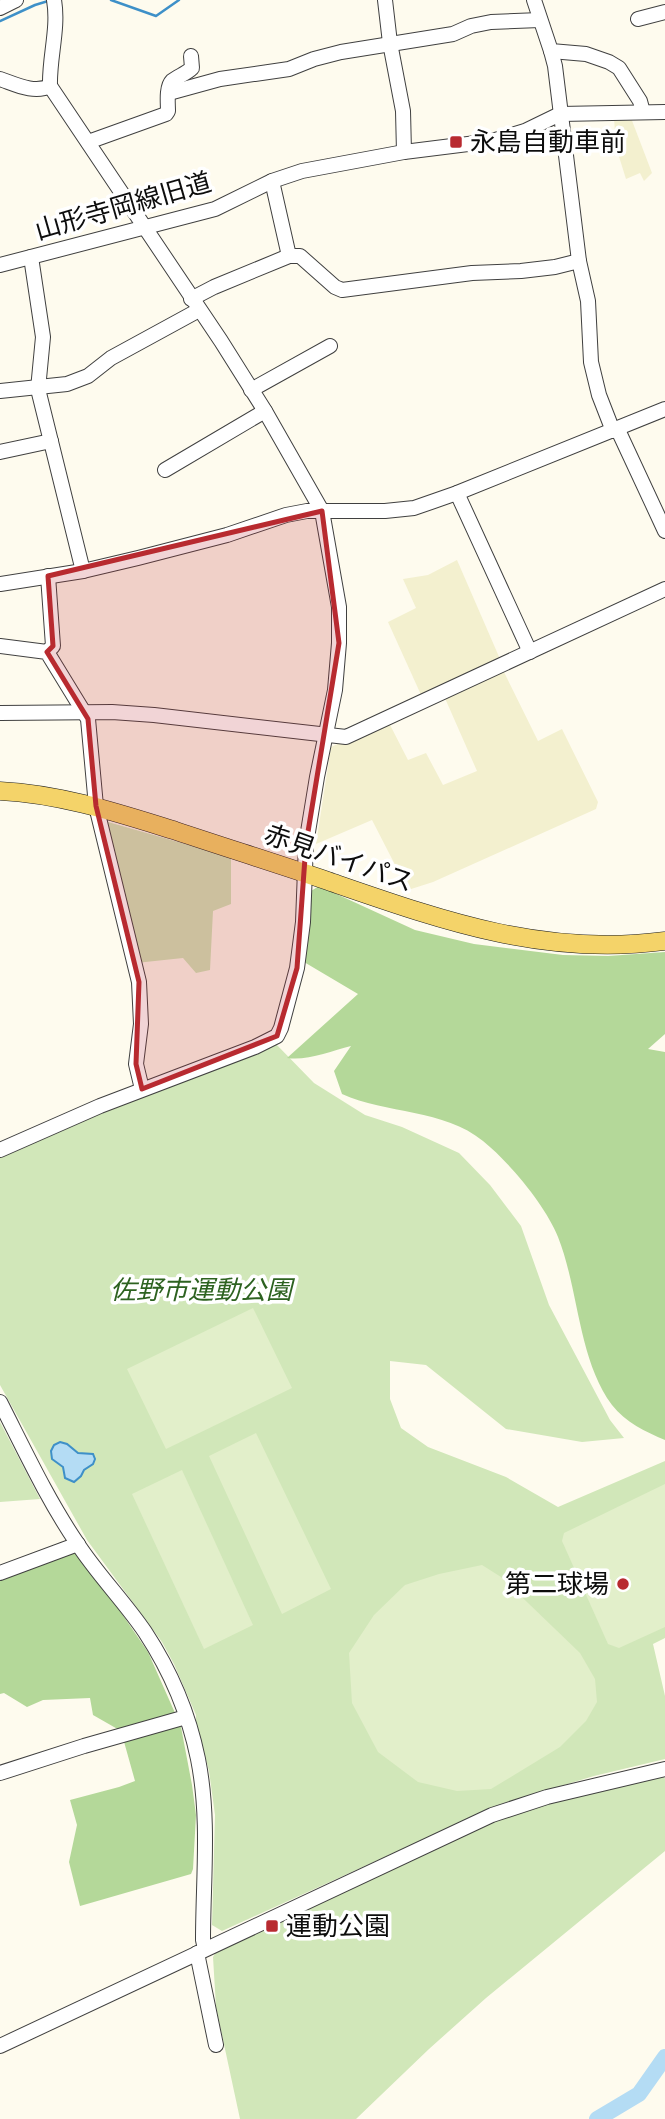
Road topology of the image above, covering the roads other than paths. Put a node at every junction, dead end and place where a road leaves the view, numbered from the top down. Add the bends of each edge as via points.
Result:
1 (16, 0) edge
2 (54, 0) edge
3 (385, 0) edge
4 (534, 0) edge
5 (0, 8) edge
6 (665, 12) edge
7 (638, 19) dead end
8 (540, 20) junction
9 (390, 43) junction
10 (551, 51) junction
11 (191, 56) dead end
12 (0, 79) edge
13 (50, 86) junction
14 (169, 93) junction
15 (643, 112) junction
16 (665, 112) edge
17 (560, 114) junction
18 (88, 142) junction
19 (404, 152) junction
20 (272, 181) junction
21 (145, 227) junction
22 (289, 256) junction
23 (31, 257) junction
24 (579, 261) junction
25 (0, 265) edge
26 (195, 305) junction
27 (330, 346) dead end
28 (38, 389) junction
29 (251, 390) junction
30 (0, 391) edge
31 (665, 409) edge
32 (265, 411) junction
33 (615, 431) junction
34 (51, 441) junction
35 (0, 452) edge
36 (165, 470) dead end
37 (457, 494) junction
38 (322, 511) junction
39 (665, 531) edge
40 (83, 571) junction
41 (48, 576) junction
42 (0, 584) edge
43 (665, 589) edge
44 (0, 646) edge
45 (47, 652) junction
46 (530, 652) junction
47 (0, 713) edge
48 (83, 713) junction
49 (326, 735) junction
50 (0, 791) edge
51 (96, 806) junction
52 (306, 873) junction
53 (665, 941) edge
54 (142, 1089) junction
55 (0, 1150) edge
56 (0, 1402) edge
57 (78, 1544) junction
58 (0, 1573) edge
59 (186, 1717) junction
60 (665, 1769) edge
61 (0, 1773) edge
62 (201, 1951) junction
63 (216, 2045) dead end
64 (0, 2046) edge

1 - 5 street
2 - 13 street
3 - 9 street
4 - 8 street
6 - 7 street
8 - 9 street via 491,22
8 - 10 street
9 - 14 street
9 - 19 street via 403,111
10 - 15 street via 586,54 620,68
10 - 17 street
11 - 14 street via 192,68 171,82
12 - 13 street via 28,88
13 - 18 street
14 - 18 street via 166,114
15 - 16 street, 山形寺岡線旧道
15 - 17 street, 山形寺岡線旧道
17 - 19 street, 山形寺岡線旧道 via 492,141
17 - 24 street
18 - 21 street
19 - 20 street, 山形寺岡線旧道
20 - 21 street, 山形寺岡線旧道 via 215,209
20 - 22 street
21 - 23 street, 山形寺岡線旧道
21 - 26 street
22 - 24 street via 300,256 342,290
22 - 26 street
23 - 25 street, 山形寺岡線旧道
23 - 28 street via 43,337
24 - 33 street via 588,301 590,362
26 - 28 street via 88,376
26 - 29 street
27 - 29 street
28 - 30 street
28 - 34 street
29 - 32 street
31 - 33 street
32 - 36 street
32 - 38 street
33 - 37 street
33 - 39 street
34 - 35 street
34 - 40 street
37 - 38 street via 414,508
37 - 46 street
38 - 40 street via 286,515 227,535
38 - 49 street via 339,607 335,690
40 - 41 street
41 - 42 street
41 - 45 street via 53,646
43 - 46 street
44 - 45 street
45 - 48 street
46 - 49 street via 346,737
47 - 48 street
48 - 49 street via 154,715
48 - 51 street via 88,719
49 - 52 street via 306,844
50 - 51 main road, 赤見バイパス
51 - 52 main road, 赤見バイパス
51 - 54 street via 139,982 141,1024 136,1064
52 - 53 main road, 赤見バイパス via 436,918 521,939 600,945
52 - 54 street via 297,968 276,1036
54 - 55 street
56 - 57 street
57 - 58 street
57 - 59 street via 149,1639
59 - 61 street
59 - 62 street via 198,1758 206,1826
60 - 62 street via 512,1807
62 - 63 street
62 - 64 street

